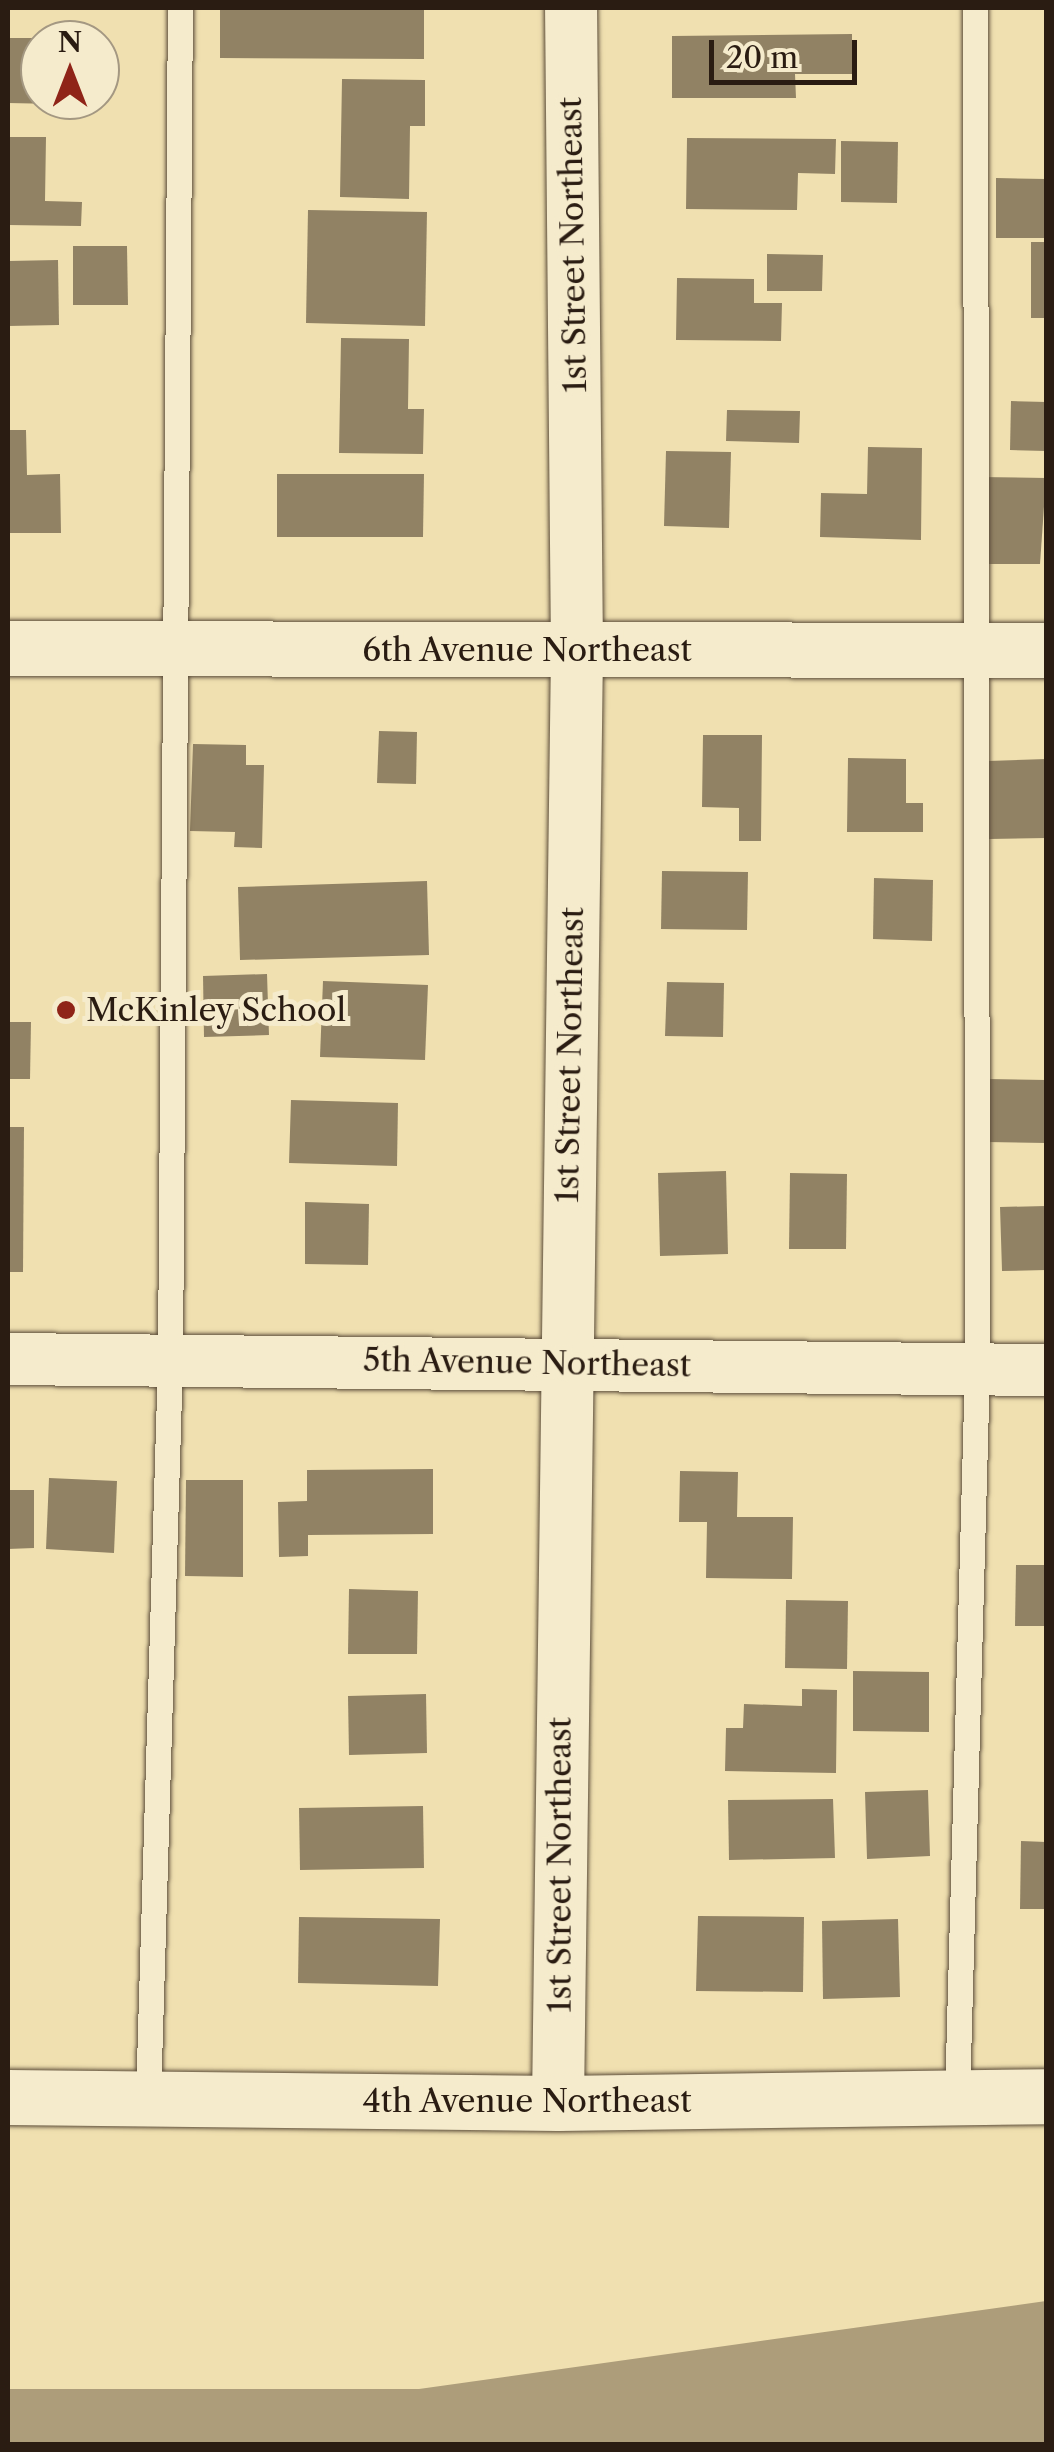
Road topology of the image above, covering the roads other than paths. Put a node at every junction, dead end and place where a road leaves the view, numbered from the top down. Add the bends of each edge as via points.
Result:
1 (180, 8) edge
2 (571, 8) edge
3 (975, 8) edge
4 (8, 648) edge
5 (176, 648) junction
6 (977, 650) junction
7 (1046, 650) edge
8 (577, 652) junction
9 (8, 1360) edge
10 (170, 1360) junction
11 (564, 1363) junction
12 (977, 1370) junction
13 (1046, 1370) edge
14 (8, 2096) edge
15 (1046, 2096) edge
16 (148, 2098) junction
17 (957, 2098) junction
18 (558, 2103) junction

1 - 5 lane
2 - 8 street, 1st Street Northeast
3 - 6 lane
4 - 5 street, 6th Avenue Northeast
5 - 8 street, 6th Avenue Northeast
5 - 10 lane
6 - 7 street, 6th Avenue Northeast
6 - 8 street, 6th Avenue Northeast
6 - 12 lane
8 - 11 street, 1st Street Northeast
9 - 10 street, 5th Avenue Northeast
10 - 11 street, 5th Avenue Northeast
10 - 16 lane
11 - 12 street, 5th Avenue Northeast
11 - 18 street, 1st Street Northeast
12 - 13 street, 5th Avenue Northeast
12 - 17 lane
14 - 16 street, 4th Avenue Northeast
15 - 17 street, 4th Avenue Northeast
16 - 18 street, 4th Avenue Northeast
17 - 18 street, 4th Avenue Northeast

